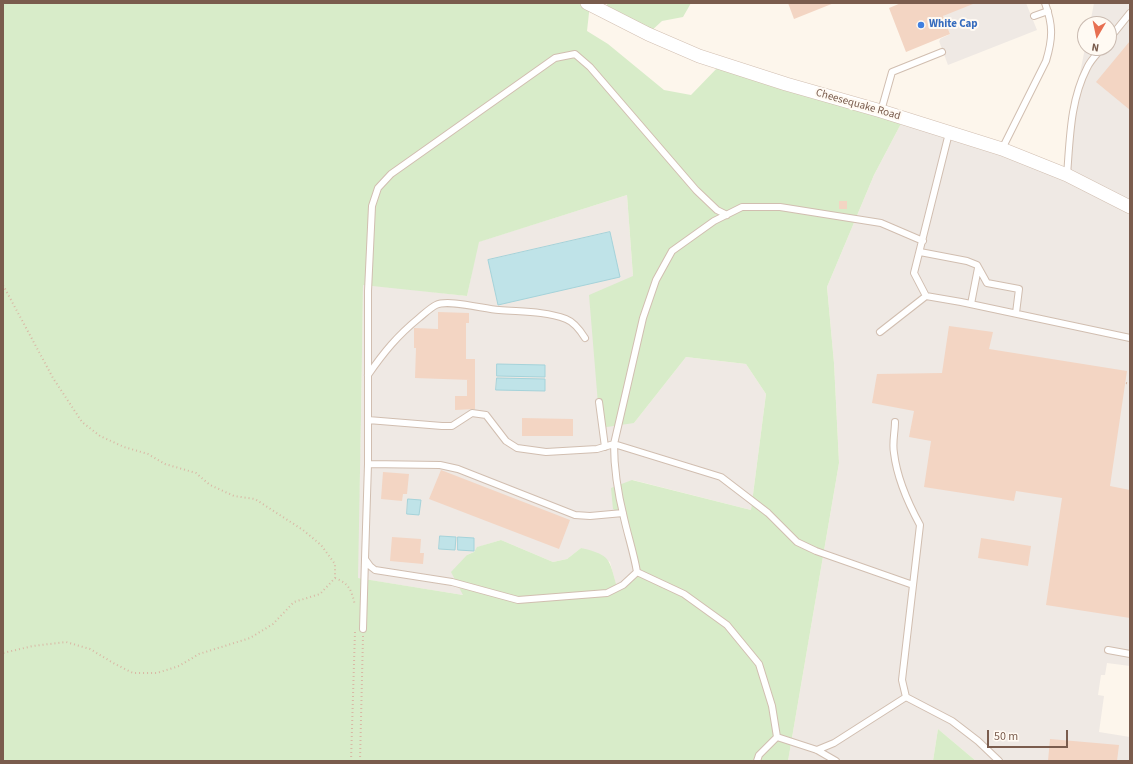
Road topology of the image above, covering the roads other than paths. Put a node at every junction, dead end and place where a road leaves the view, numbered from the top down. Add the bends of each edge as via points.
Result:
1 (587, 3) edge
2 (1045, 3) edge
3 (1048, 10) junction
4 (1130, 13) edge
5 (1034, 16) dead end
6 (1117, 29) edge
7 (942, 52) dead end
8 (1096, 56) edge
9 (881, 111) junction
10 (949, 132) junction
11 (1002, 149) junction
12 (1067, 175) junction
13 (1130, 207) edge
14 (727, 215) junction
15 (923, 241) junction
16 (920, 252) junction
17 (978, 268) junction
18 (926, 296) junction
19 (971, 304) junction
20 (1016, 313) junction
21 (880, 332) dead end
22 (585, 338) dead end
23 (1130, 338) edge
24 (368, 374) junction
25 (599, 402) dead end
26 (368, 420) junction
27 (895, 422) dead end
28 (614, 444) junction
29 (605, 447) junction
30 (368, 464) junction
31 (623, 513) junction
32 (366, 559) junction
33 (637, 572) junction
34 (913, 585) junction
35 (363, 629) road end
36 (1108, 650) dead end
37 (1130, 654) edge
38 (906, 697) junction
39 (777, 737) junction
40 (817, 750) junction
41 (757, 761) edge
42 (836, 761) edge
43 (999, 761) edge

1 - 9 street, Cheesequake Road via 648,34 700,56
2 - 3 lane
3 - 5 lane
3 - 11 lane via 1052,33 1046,61
4 - 6 lane
7 - 9 lane via 892,72
8 - 12 lane via 1087,67 1077,93 1071,119
9 - 10 street, Cheesequake Road
10 - 11 street, Cheesequake Road
10 - 15 lane
11 - 12 street, Cheesequake Road
12 - 13 street, Cheesequake Road
14 - 15 lane via 742,207 780,207 881,223
14 - 24 lane via 717,210 696,190 590,67 574,54 554,58 391,174 378,188 372,206
14 - 28 lane via 714,221 672,251 656,280 643,318
15 - 16 lane
16 - 17 lane via 967,261
16 - 18 lane via 914,273
17 - 19 lane
17 - 20 lane via 987,282 1019,289
18 - 19 lane
18 - 21 lane
19 - 20 lane
20 - 23 lane
22 - 24 lane via 578,327 567,319 548,314 437,304 404,330
24 - 26 lane
25 - 29 lane
26 - 29 lane via 452,426 472,413 486,415 506,441 517,448 546,452
26 - 30 lane
27 - 34 lane via 894,453 910,506 920,524
28 - 29 lane
28 - 31 lane
28 - 34 lane via 721,476 768,513 797,542
30 - 31 lane via 440,465 575,515
30 - 32 lane
31 - 33 lane
32 - 33 lane via 375,570 452,582 518,600 607,593
32 - 35 lane
33 - 39 lane via 684,594 727,625 759,664 772,706
34 - 38 lane via 902,680
36 - 37 lane
38 - 40 lane via 834,743
38 - 43 lane via 952,721
39 - 40 lane
39 - 41 lane via 759,755
40 - 42 lane

